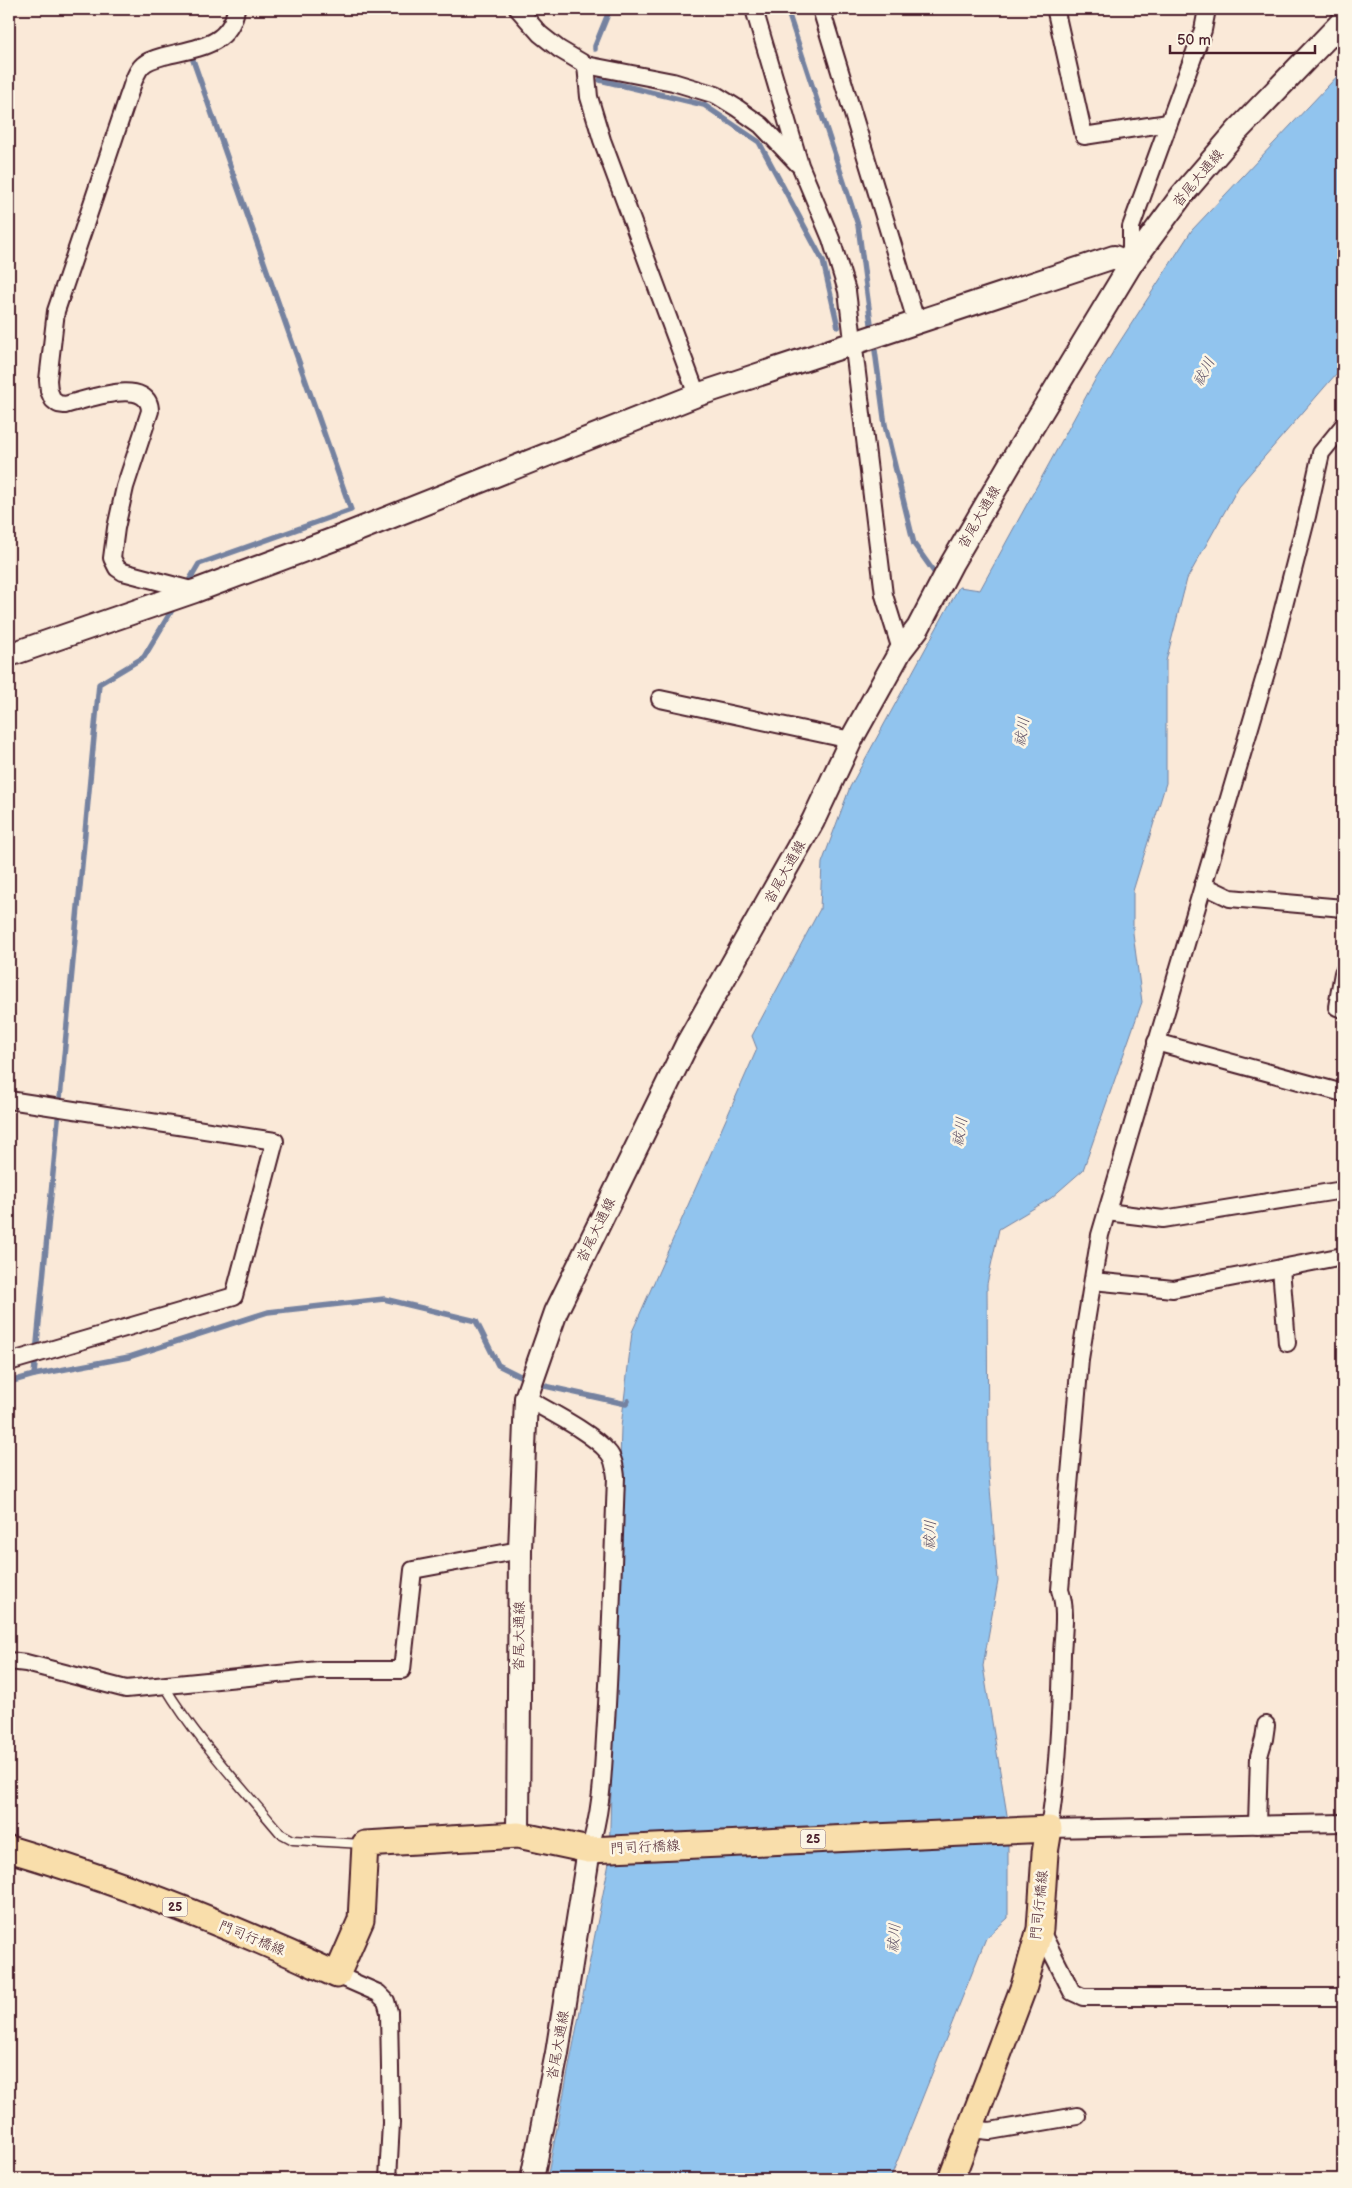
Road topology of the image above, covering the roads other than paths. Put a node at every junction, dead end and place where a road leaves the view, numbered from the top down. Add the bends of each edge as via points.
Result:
1 (236, 9) edge
2 (518, 9) edge
3 (754, 9) edge
4 (821, 9) edge
5 (1207, 9) edge
6 (1056, 12) dead end
7 (1343, 22) edge
8 (586, 65) junction
9 (1168, 123) junction
10 (800, 165) junction
11 (1131, 264) junction
12 (912, 322) junction
13 (858, 341) junction
14 (697, 394) junction
15 (1343, 426) edge
16 (196, 591) junction
17 (901, 650) junction
18 (9, 655) edge
19 (660, 699) dead end
20 (851, 740) junction
21 (1203, 884) junction
22 (1343, 908) edge
23 (1343, 973) edge
24 (1343, 1009) edge
25 (1156, 1042) junction
26 (1343, 1093) edge
27 (9, 1100) edge
28 (1343, 1190) edge
29 (1107, 1212) junction
30 (1343, 1256) edge
31 (1281, 1268) junction
32 (1093, 1281) junction
33 (1287, 1343) dead end
34 (9, 1362) edge
35 (526, 1398) junction
36 (520, 1550) junction
37 (9, 1661) edge
38 (164, 1685) junction
39 (1266, 1725) dead end
40 (1343, 1824) edge
41 (1257, 1825) junction
42 (1038, 1829) junction
43 (518, 1835) junction
44 (365, 1844) junction
45 (9, 1849) edge
46 (594, 1850) junction
47 (1040, 1929) junction
48 (337, 1975) junction
49 (1343, 1997) edge
50 (1077, 2116) dead end
51 (970, 2129) junction
52 (388, 2179) edge
53 (532, 2179) edge
54 (951, 2179) edge

1 - 16 street via 230,28 218,40 157,58 140,69 115,133 56,311 48,380 53,400 58,404 66,405 114,393 139,394 145,398 150,411 125,487 112,558 123,572
2 - 8 street via 540,34
3 - 10 street
4 - 12 street
5 - 9 street via 1203,30
6 - 9 street via 1084,136
7 - 11 main road, 沓尾大通線 via 1237,131 1182,195
8 - 10 street via 673,82 716,95 760,125
8 - 14 street via 588,97 602,140
9 - 11 street via 1131,227
10 - 13 street via 831,239
11 - 12 main road via 1114,257
11 - 17 main road, 沓尾大通線 via 952,563 918,628
12 - 13 main road
13 - 14 main road
13 - 17 street via 884,595
14 - 16 main road
15 - 21 street via 1321,453 1271,656
16 - 18 main road
17 - 20 main road, 沓尾大通線
19 - 20 street
20 - 35 main road, 沓尾大通線 via 813,821 687,1044 556,1312
21 - 22 street via 1230,898
21 - 25 street
23 - 24 street via 1337,1007
25 - 26 street
25 - 29 street
27 - 34 street via 275,1141 234,1296
28 - 29 street via 1163,1219
29 - 32 street
30 - 31 street
31 - 32 street via 1173,1289
31 - 33 street
32 - 42 street via 1080,1358 1060,1590 1064,1601 1056,1785
35 - 36 main road, 沓尾大通線
35 - 46 street via 590,1436 609,1452 616,1477 602,1784
36 - 38 street via 413,1570 402,1670 319,1670
36 - 43 main road, 沓尾大通線
37 - 38 street via 26,1662 126,1689
38 - 44 lane via 204,1741 280,1833 293,1840
39 - 41 street via 1259,1756
40 - 41 street
41 - 42 street
42 - 46 main road, 門司行橋線 / 25
42 - 47 main road, 門司行橋線 via 1045,1853
43 - 44 main road, 門司行橋線 / 25
43 - 46 main road, 門司行橋線 / 25
44 - 48 main road via 361,1920
45 - 48 main road, 門司行橋線 / 25 via 207,1920
46 - 53 main road, 沓尾大通線
47 - 49 street via 1072,1992 1083,1997
47 - 51 main road, 門司行橋線 via 1024,1986
48 - 52 street via 378,1993 386,2001 391,2123
50 - 51 street via 990,2132
51 - 54 main road, 門司行橋線

